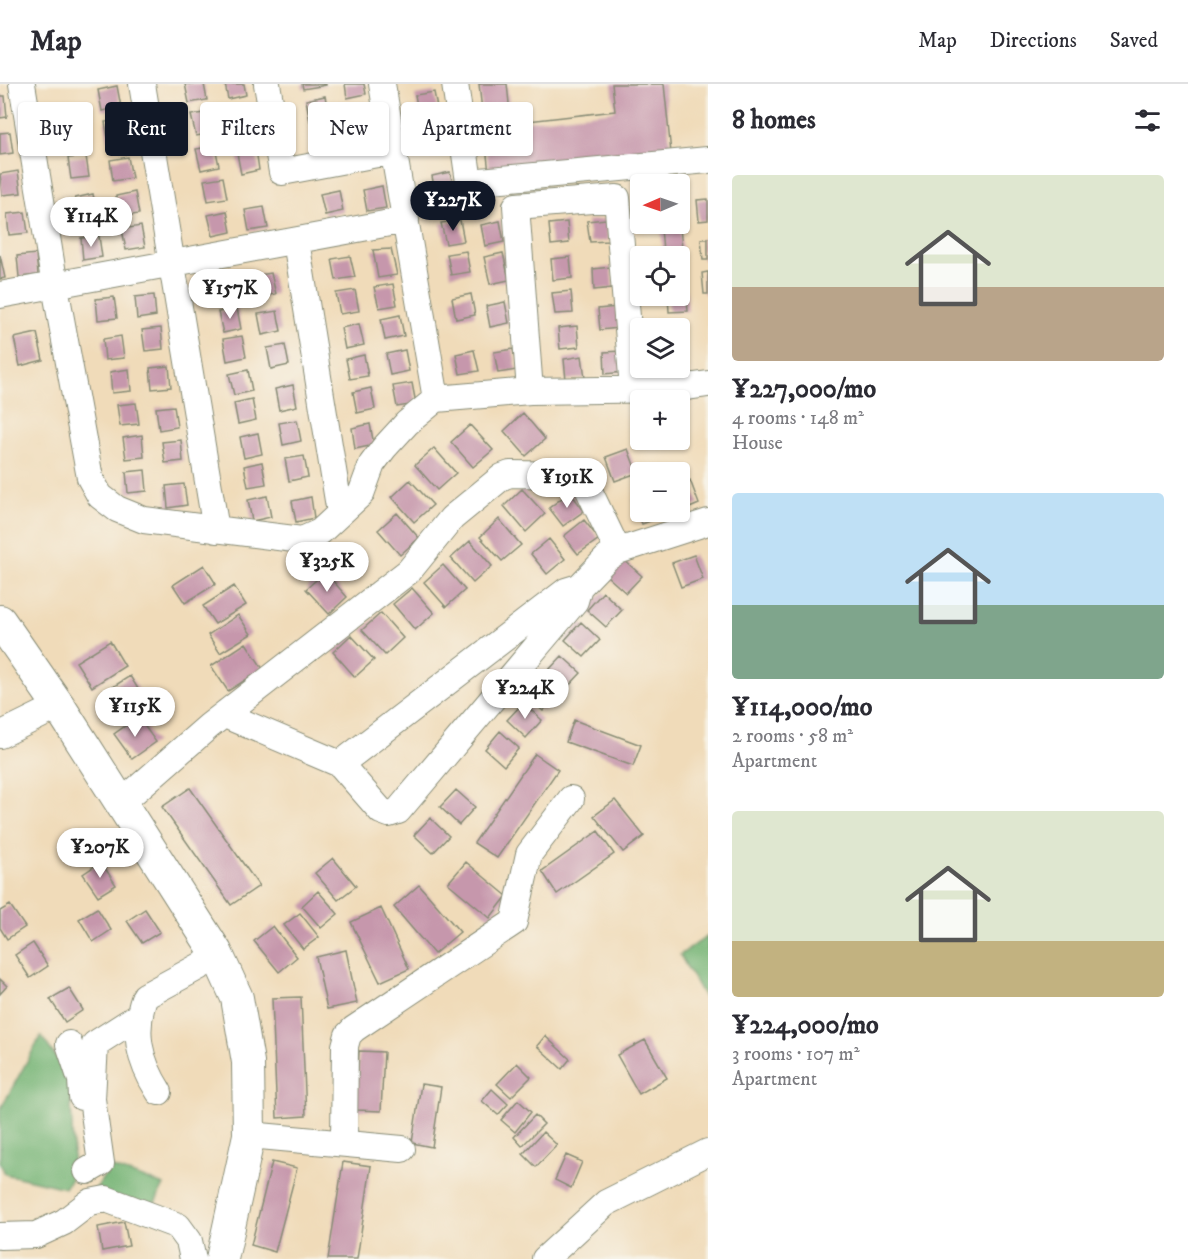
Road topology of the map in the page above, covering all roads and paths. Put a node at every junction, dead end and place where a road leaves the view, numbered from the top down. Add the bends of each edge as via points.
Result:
1 (22, 84) edge
2 (142, 84) edge
3 (267, 84) edge
4 (382, 84) edge
5 (455, 84) edge
6 (393, 151) junction
7 (708, 160) edge
8 (406, 220) junction
9 (296, 241) junction
10 (172, 265) junction
11 (55, 286) junction
12 (0, 295) edge
13 (708, 384) edge
14 (633, 388) junction
15 (530, 391) junction
16 (436, 399) junction
17 (340, 513) junction
18 (708, 522) edge
19 (216, 530) junction
20 (618, 551) junction
21 (579, 587) junction
22 (0, 621) edge
23 (59, 706) junction
24 (226, 712) junction
25 (0, 735) edge
26 (340, 764) junction
27 (572, 799) dead end
28 (121, 803) junction
29 (216, 952) junction
30 (137, 1017) junction
31 (69, 1044) dead end
32 (159, 1092) dead end
33 (249, 1135) junction
34 (344, 1143) junction
35 (402, 1149) dead end
36 (708, 1152) edge
37 (87, 1171) junction
38 (90, 1202) junction
39 (0, 1236) edge
40 (193, 1259) edge
41 (222, 1259) edge
42 (545, 1259) edge

1 - 11 street
2 - 10 street
3 - 6 street via 282,172
4 - 6 street
5 - 7 street via 469,182
6 - 8 street
8 - 9 street
8 - 16 street
9 - 10 street
9 - 17 street
10 - 11 street
10 - 19 street
11 - 12 street
11 - 19 street via 90,478 100,496 117,509 144,520
13 - 14 street via 673,390
14 - 15 street
14 - 15 street via 617,198 516,207
15 - 16 street
16 - 17 street via 384,448 372,464 361,494
17 - 19 street via 320,532 302,540
18 - 20 street
20 - 21 street
20 - 24 street via 583,478 510,474 502,477 452,518 409,571
21 - 26 street via 566,591
21 - 26 street via 575,601 398,812 381,811
22 - 23 street
23 - 25 street
23 - 28 street
24 - 26 street
24 - 28 street
27 - 34 street via 529,854 514,922 348,1035
28 - 29 street
29 - 30 street via 202,965 145,996
29 - 33 street via 237,998 248,1062
30 - 32 street via 144,1068
30 - 37 street via 95,1044 92,1099 101,1163
31 - 37 street via 81,1080
33 - 34 street
33 - 41 street
34 - 35 street
36 - 42 street via 606,1203
37 - 38 street
38 - 39 street via 64,1222 36,1235
38 - 40 street via 106,1200 178,1226 189,1241

